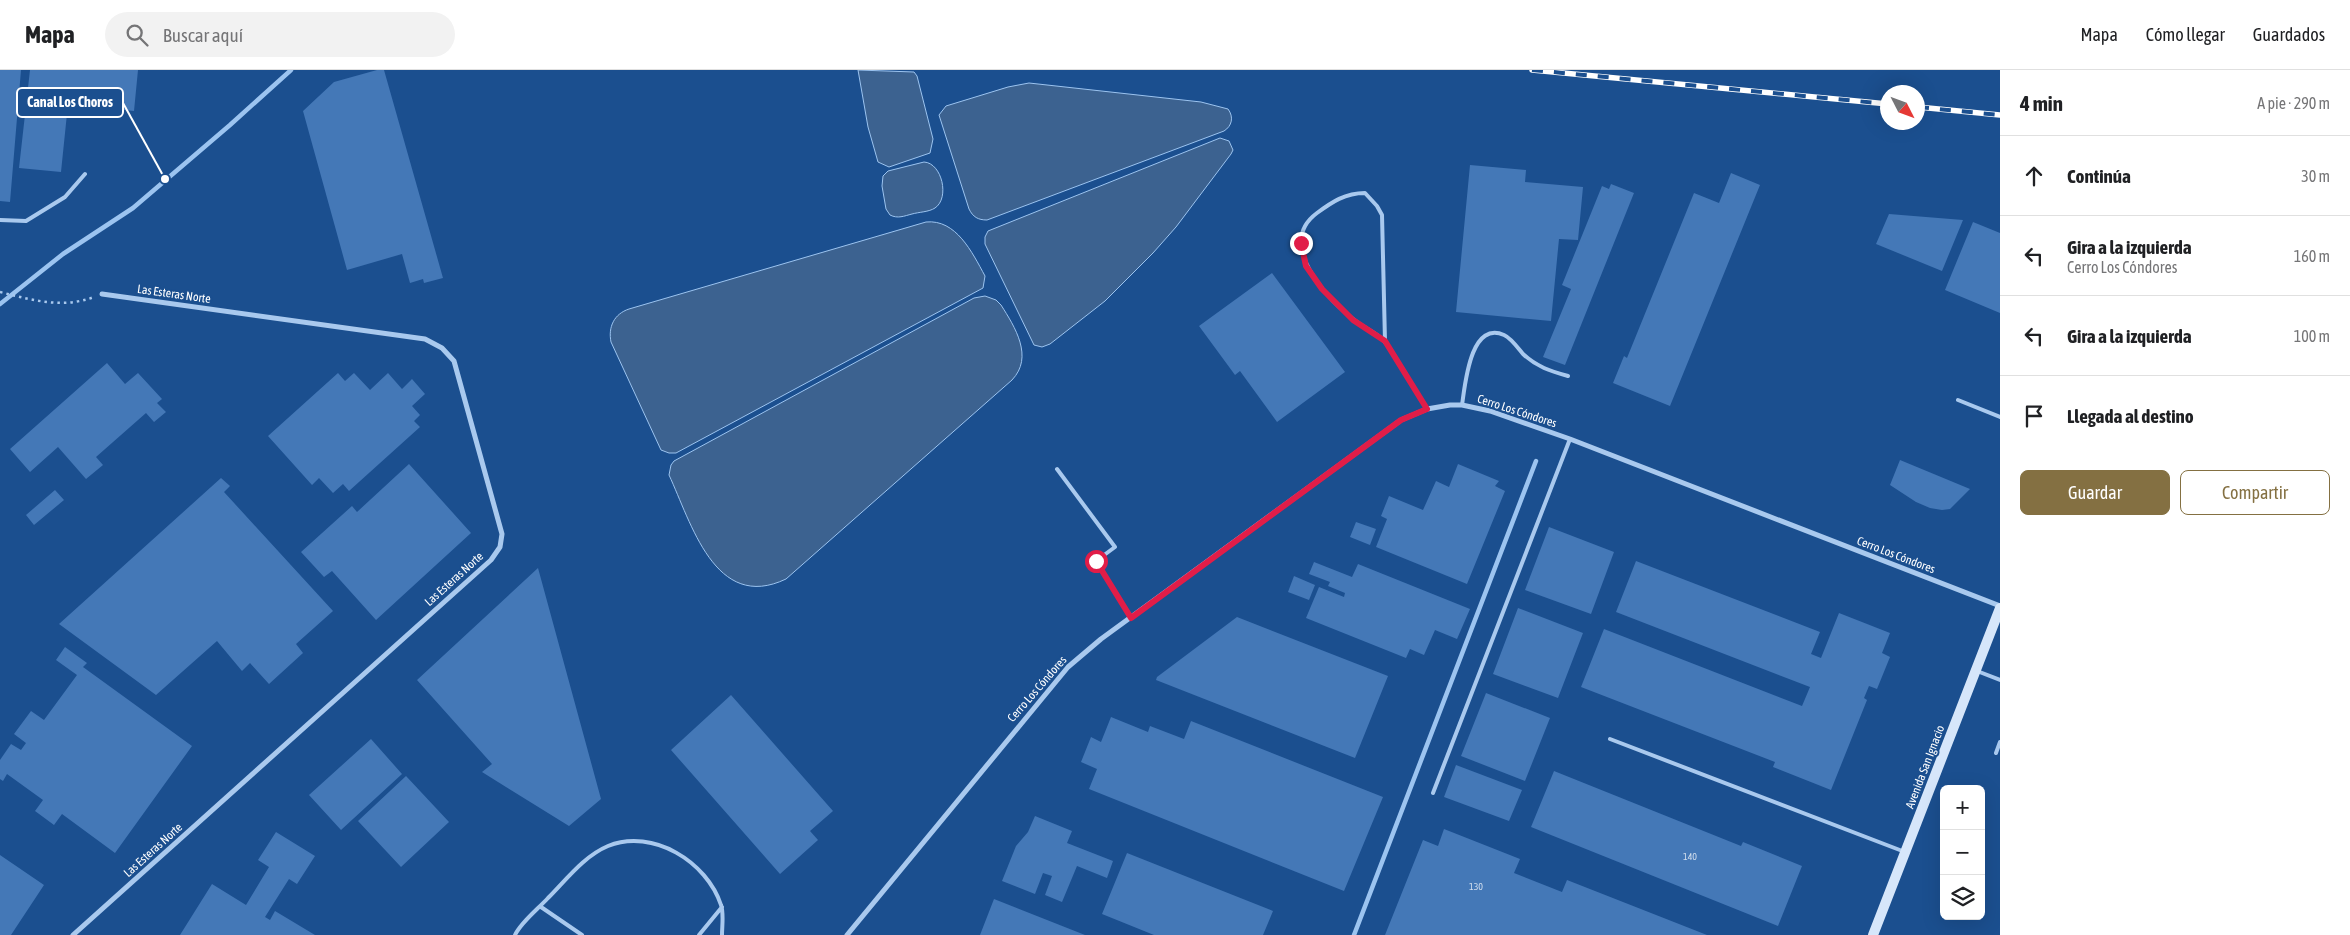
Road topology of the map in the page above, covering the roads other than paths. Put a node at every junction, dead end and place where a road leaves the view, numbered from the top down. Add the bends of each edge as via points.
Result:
1 (85, 174) dead end
2 (0, 220) edge
3 (102, 294) road end
4 (1385, 341) junction
5 (1568, 376) dead end
6 (1958, 400) dead end
7 (1462, 405) junction
8 (1427, 409) junction
9 (2000, 417) edge
10 (1570, 440) junction
11 (1057, 469) dead end
12 (2000, 607) edge
13 (1131, 618) junction
14 (1976, 671) junction
15 (2000, 680) edge
16 (1610, 739) dead end
17 (2000, 742) edge
18 (1996, 753) dead end
19 (1433, 793) dead end
20 (1905, 852) junction
21 (722, 906) junction
22 (541, 907) junction
23 (73, 935) edge
24 (515, 935) edge
25 (582, 935) edge
26 (699, 935) edge
27 (722, 935) edge
28 (847, 935) edge
29 (1873, 935) edge

1 - 2 lane via 64,197 26,221
3 - 23 street, Las Esteras Norte via 425,339 442,348 454,361 502,534 500,547 491,560
4 - 4 lane via 1382,215 1365,193 1353,193 1335,200 1313,216 1305,227 1301,243 1304,258 1322,289 1353,320
4 - 8 lane
5 - 7 lane via 1543,369 1504,335 1495,333 1483,337 1471,352
6 - 9 lane
7 - 8 street, Cerro Los Cóndores
7 - 10 street, Cerro Los Cóndores via 1490,411
8 - 13 street, Cerro Los Cóndores via 1401,420
10 - 12 street, Cerro Los Cóndores
10 - 19 lane
11 - 13 lane via 1115,547 1096,561
12 - 14 main road, Avenida San Ignacio
13 - 28 street, Cerro Los Cóndores via 1080,656 1056,680
14 - 15 lane
14 - 20 main road, Avenida San Ignacio
16 - 20 lane
17 - 18 lane
20 - 29 main road, Avenida San Ignacio
21 - 22 lane via 712,884 680,854 638,840 609,846 587,858
21 - 26 lane
21 - 27 lane
22 - 24 lane
22 - 25 lane

